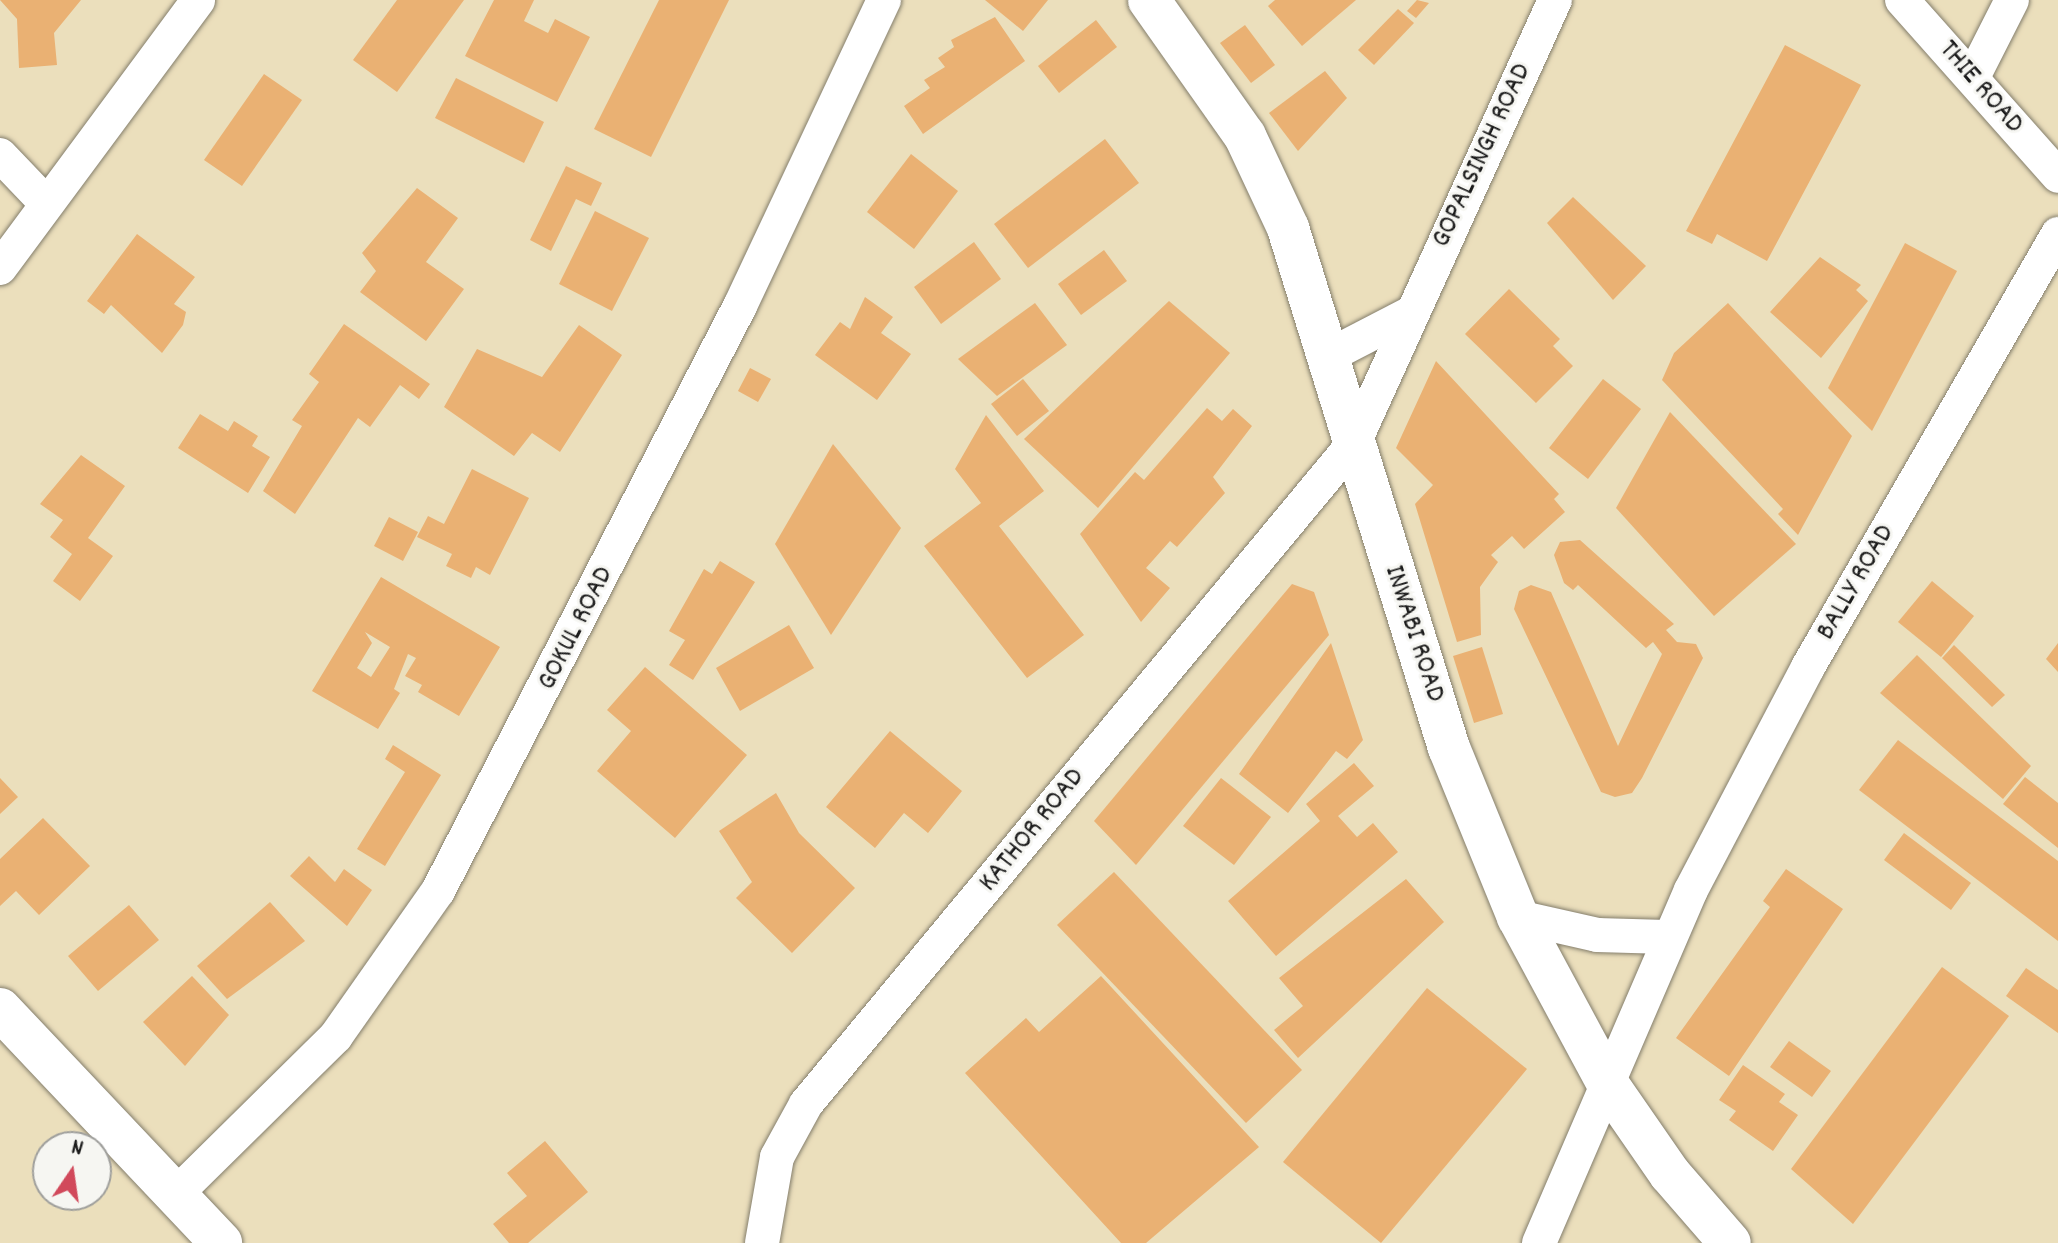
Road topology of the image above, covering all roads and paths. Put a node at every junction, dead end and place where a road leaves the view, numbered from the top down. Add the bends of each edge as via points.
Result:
1 (198, 0) edge
2 (884, 0) edge
3 (1149, 0) edge
4 (1555, 0) edge
5 (1902, 0) edge
6 (2012, 0) edge
7 (1973, 77) junction
8 (0, 155) edge
9 (2058, 176) edge
10 (44, 201) junction
11 (2058, 234) edge
12 (0, 268) edge
13 (1411, 313) junction
14 (1330, 355) junction
15 (1354, 443) junction
16 (1518, 917) junction
17 (1667, 937) junction
18 (0, 1009) edge
19 (1609, 1086) junction
20 (175, 1195) junction
21 (221, 1243) edge
22 (762, 1243) edge
23 (1539, 1243) edge
24 (1730, 1243) edge

1 - 10 street
2 - 20 street, GOKUL ROAD via 740,306 438,891 336,1036
3 - 14 street, INWABI ROAD via 1245,136 1272,190
4 - 13 street, GOPALSINGH ROAD
5 - 7 street, THIE ROAD
6 - 7 street
7 - 9 street, THIE ROAD
8 - 10 street
10 - 12 street
11 - 17 street, BALLY ROAD via 1808,667
13 - 14 street
13 - 15 street, GOPALSINGH ROAD
14 - 15 street, INWABI ROAD
15 - 16 street, INWABI ROAD via 1449,748
15 - 22 street, KATHOR ROAD via 813,1095 777,1157
16 - 17 street via 1597,935
16 - 19 street, INWABI ROAD
17 - 19 street, BALLY ROAD
18 - 20 street
19 - 23 street, BALLY ROAD
19 - 24 street, INWABI ROAD via 1670,1174
20 - 21 street

